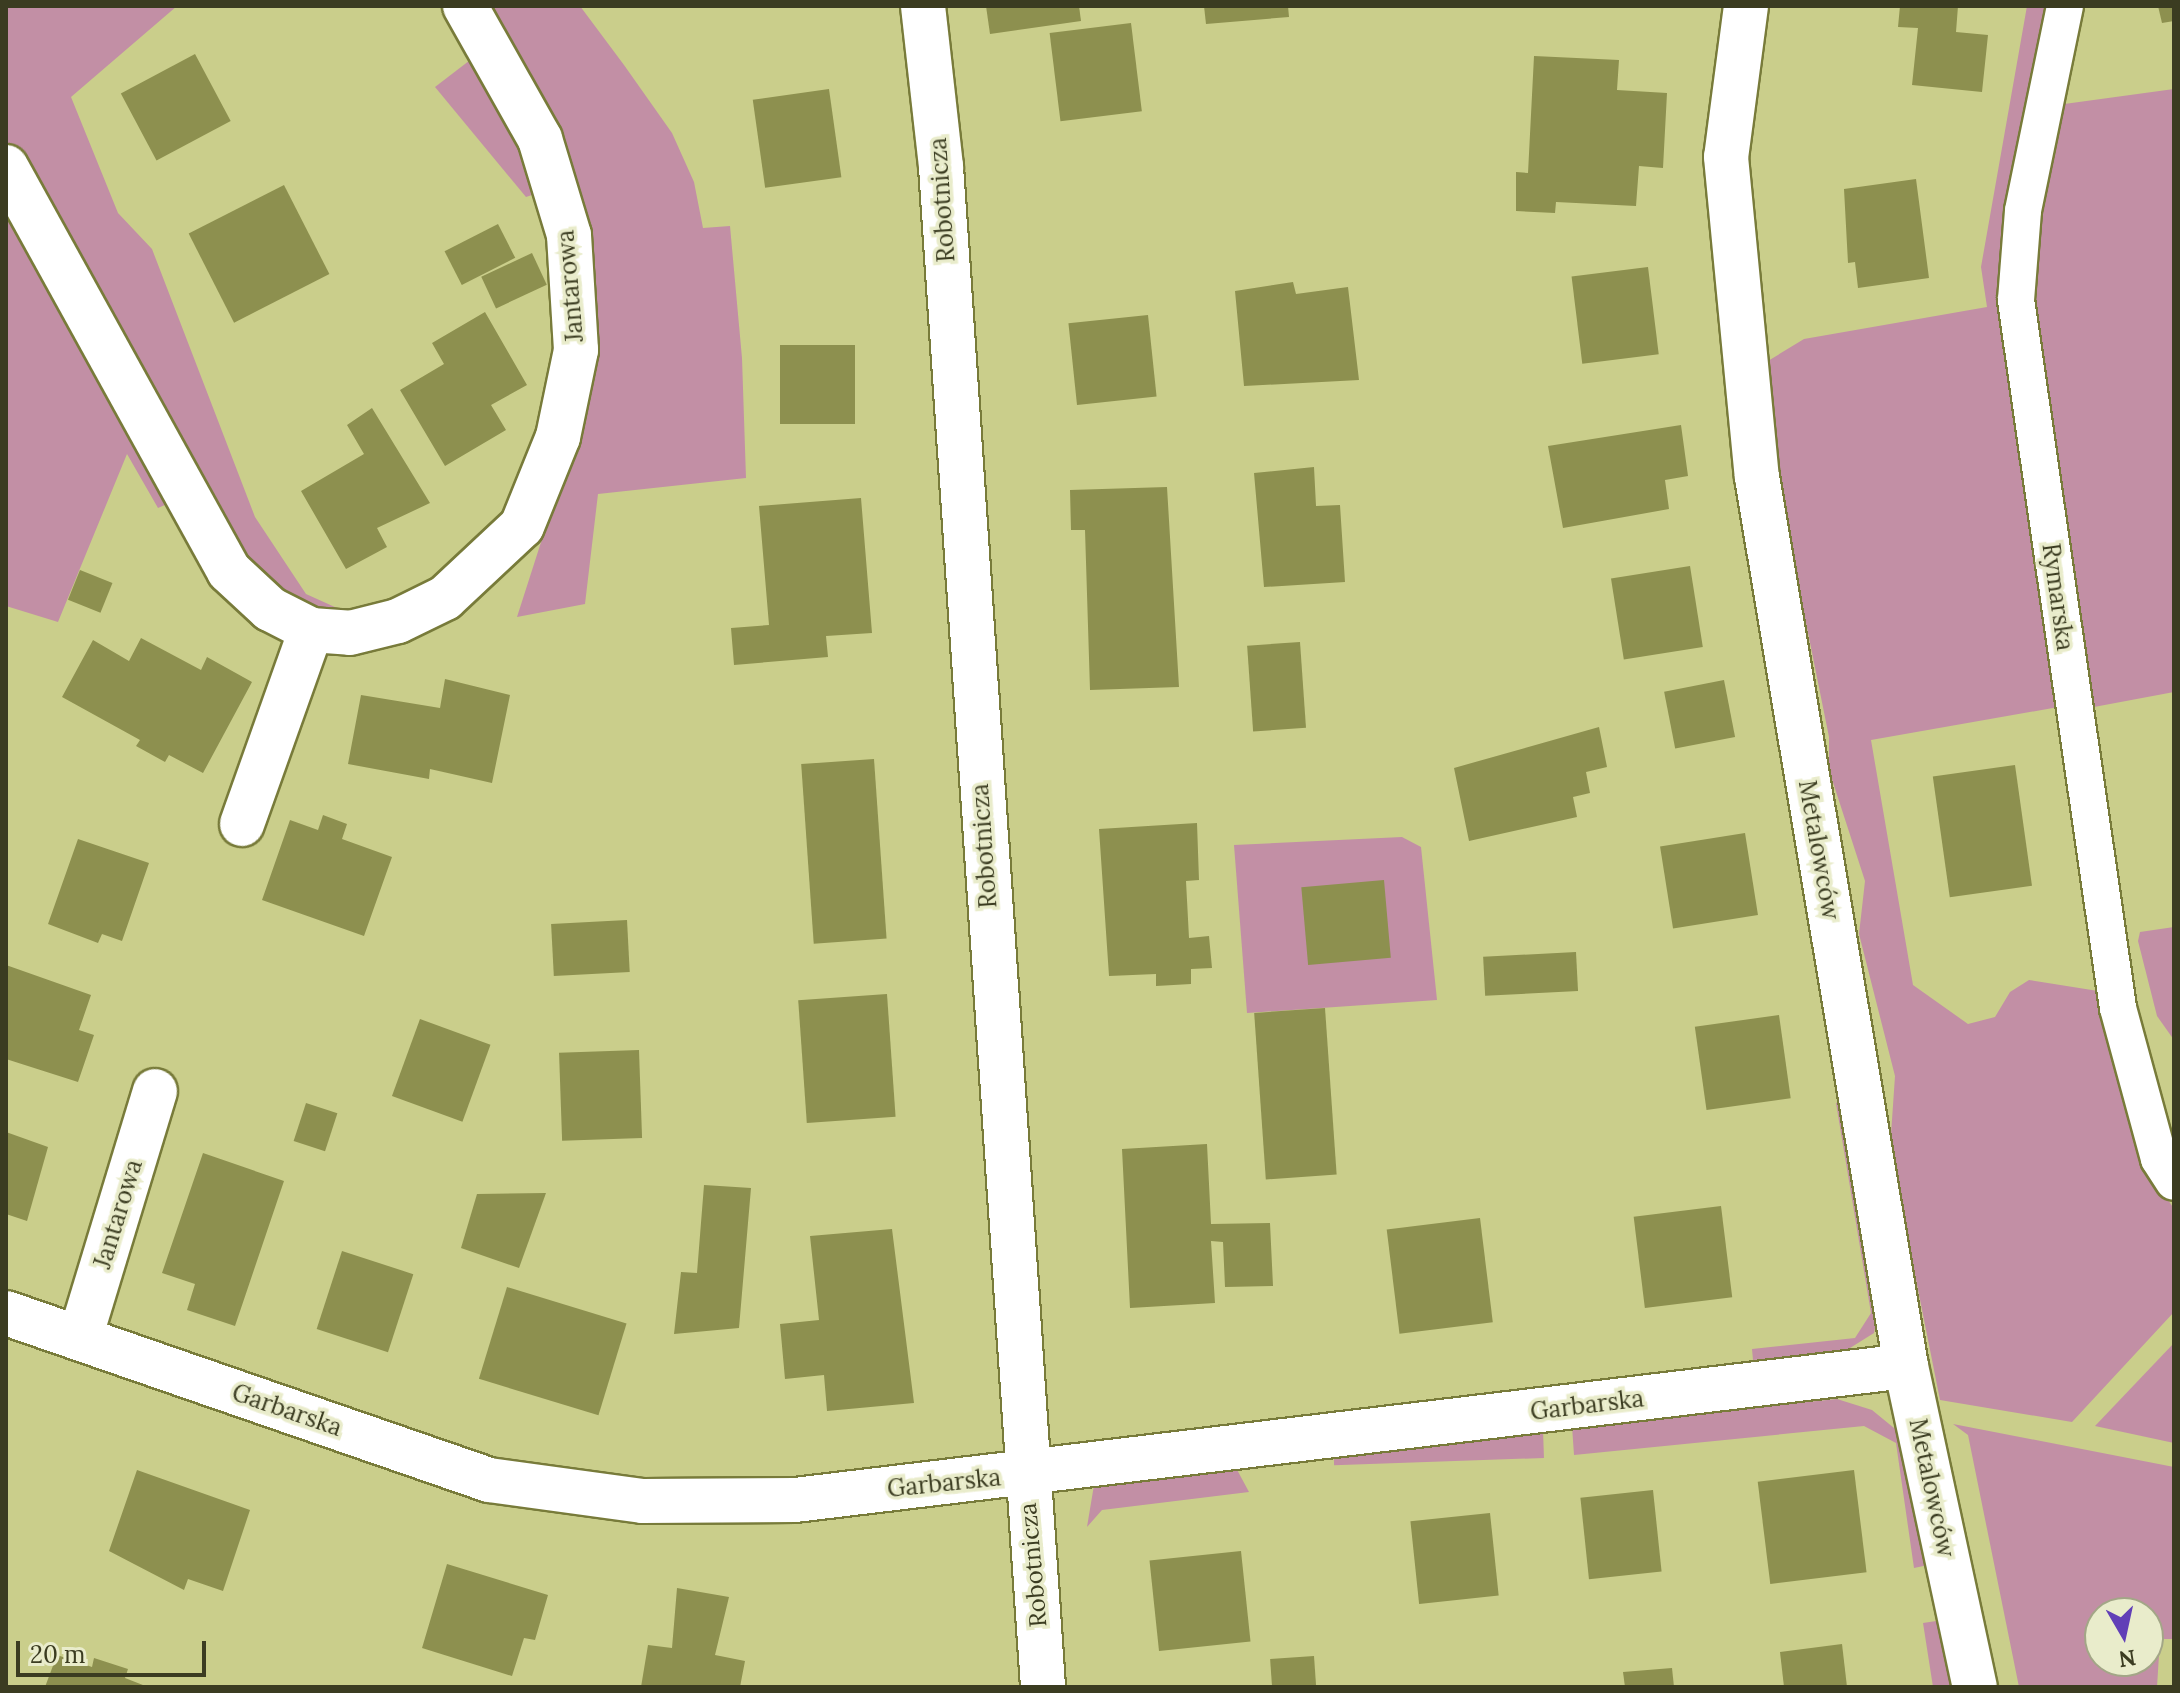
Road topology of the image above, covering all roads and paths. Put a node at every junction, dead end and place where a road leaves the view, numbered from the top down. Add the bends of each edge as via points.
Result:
1 (465, 6) edge
2 (923, 6) edge
3 (1746, 6) edge
4 (2065, 6) edge
5 (6, 167) edge
6 (311, 630) junction
7 (242, 824) dead end
8 (155, 1091) dead end
9 (2174, 1182) edge
10 (6, 1313) edge
11 (80, 1338) junction
12 (1906, 1366) junction
13 (1026, 1474) junction
14 (1043, 1687) edge
15 (1975, 1687) edge

1 - 6 street, Jantarowa via 540,139 569,235 576,350 558,437 522,526 445,598 350,633
2 - 13 street, Robotnicza via 941,167
3 - 12 street, Metalowców via 1726,157 1757,477
4 - 9 lane, Rymarska via 2023,211 2016,300 2118,1008 2159,1159
5 - 6 street, Jantarowa via 229,571 270,609
6 - 7 street
8 - 11 street, Jantarowa
10 - 11 street, Garbarska
11 - 13 street, Garbarska via 489,1480 560,1493 643,1501 795,1500
12 - 13 street, Garbarska
12 - 15 street, Metalowców
13 - 14 street, Robotnicza

